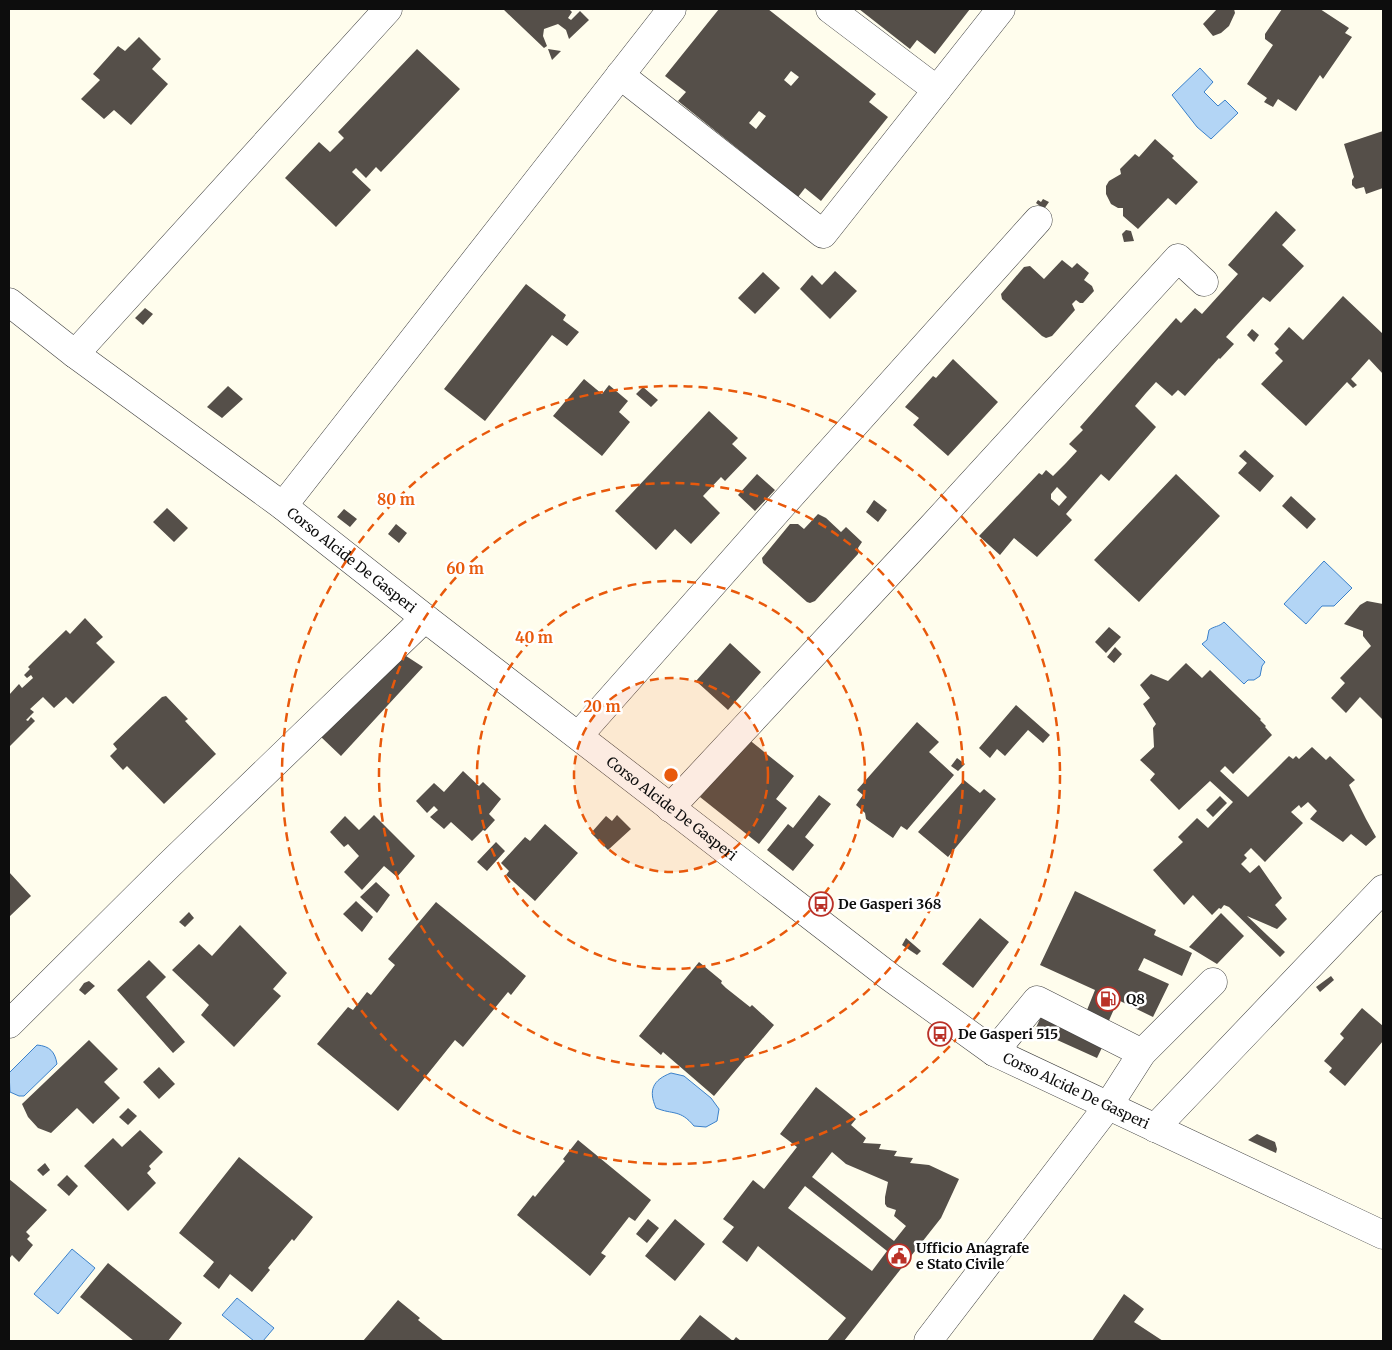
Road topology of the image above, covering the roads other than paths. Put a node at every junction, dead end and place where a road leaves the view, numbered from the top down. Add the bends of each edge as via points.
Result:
1 (388, 9) edge
2 (672, 9) edge
3 (830, 9) edge
4 (1001, 9) edge
5 (620, 75) junction
6 (937, 90) junction
7 (1038, 220) dead end
8 (1204, 282) dead end
9 (9, 302) edge
10 (75, 354) junction
11 (283, 506) junction
12 (425, 618) junction
13 (578, 735) junction
14 (670, 808) junction
15 (1383, 889) edge
16 (1213, 982) dead end
17 (9, 1024) edge
18 (994, 1052) junction
19 (1142, 1053) junction
20 (1108, 1106) junction
21 (1155, 1128) junction
22 (1383, 1235) edge
23 (928, 1341) edge

1 - 10 street
2 - 5 street
3 - 6 street
4 - 6 street
5 - 6 street via 823,234
5 - 11 street
7 - 13 street
8 - 14 street via 1178,258
9 - 10 street, Corso Alcide De Gasperi
10 - 11 street, Corso Alcide De Gasperi
11 - 12 street, Corso Alcide De Gasperi
12 - 13 street, Corso Alcide De Gasperi
12 - 17 street
13 - 14 street, Corso Alcide De Gasperi
14 - 18 street, Corso Alcide De Gasperi via 890,977
15 - 21 street
16 - 19 street
18 - 19 street via 1037,1000
18 - 20 street, Corso Alcide De Gasperi
19 - 20 street
20 - 21 street, Corso Alcide De Gasperi
20 - 23 street
21 - 22 street, Corso Alcide De Gasperi

